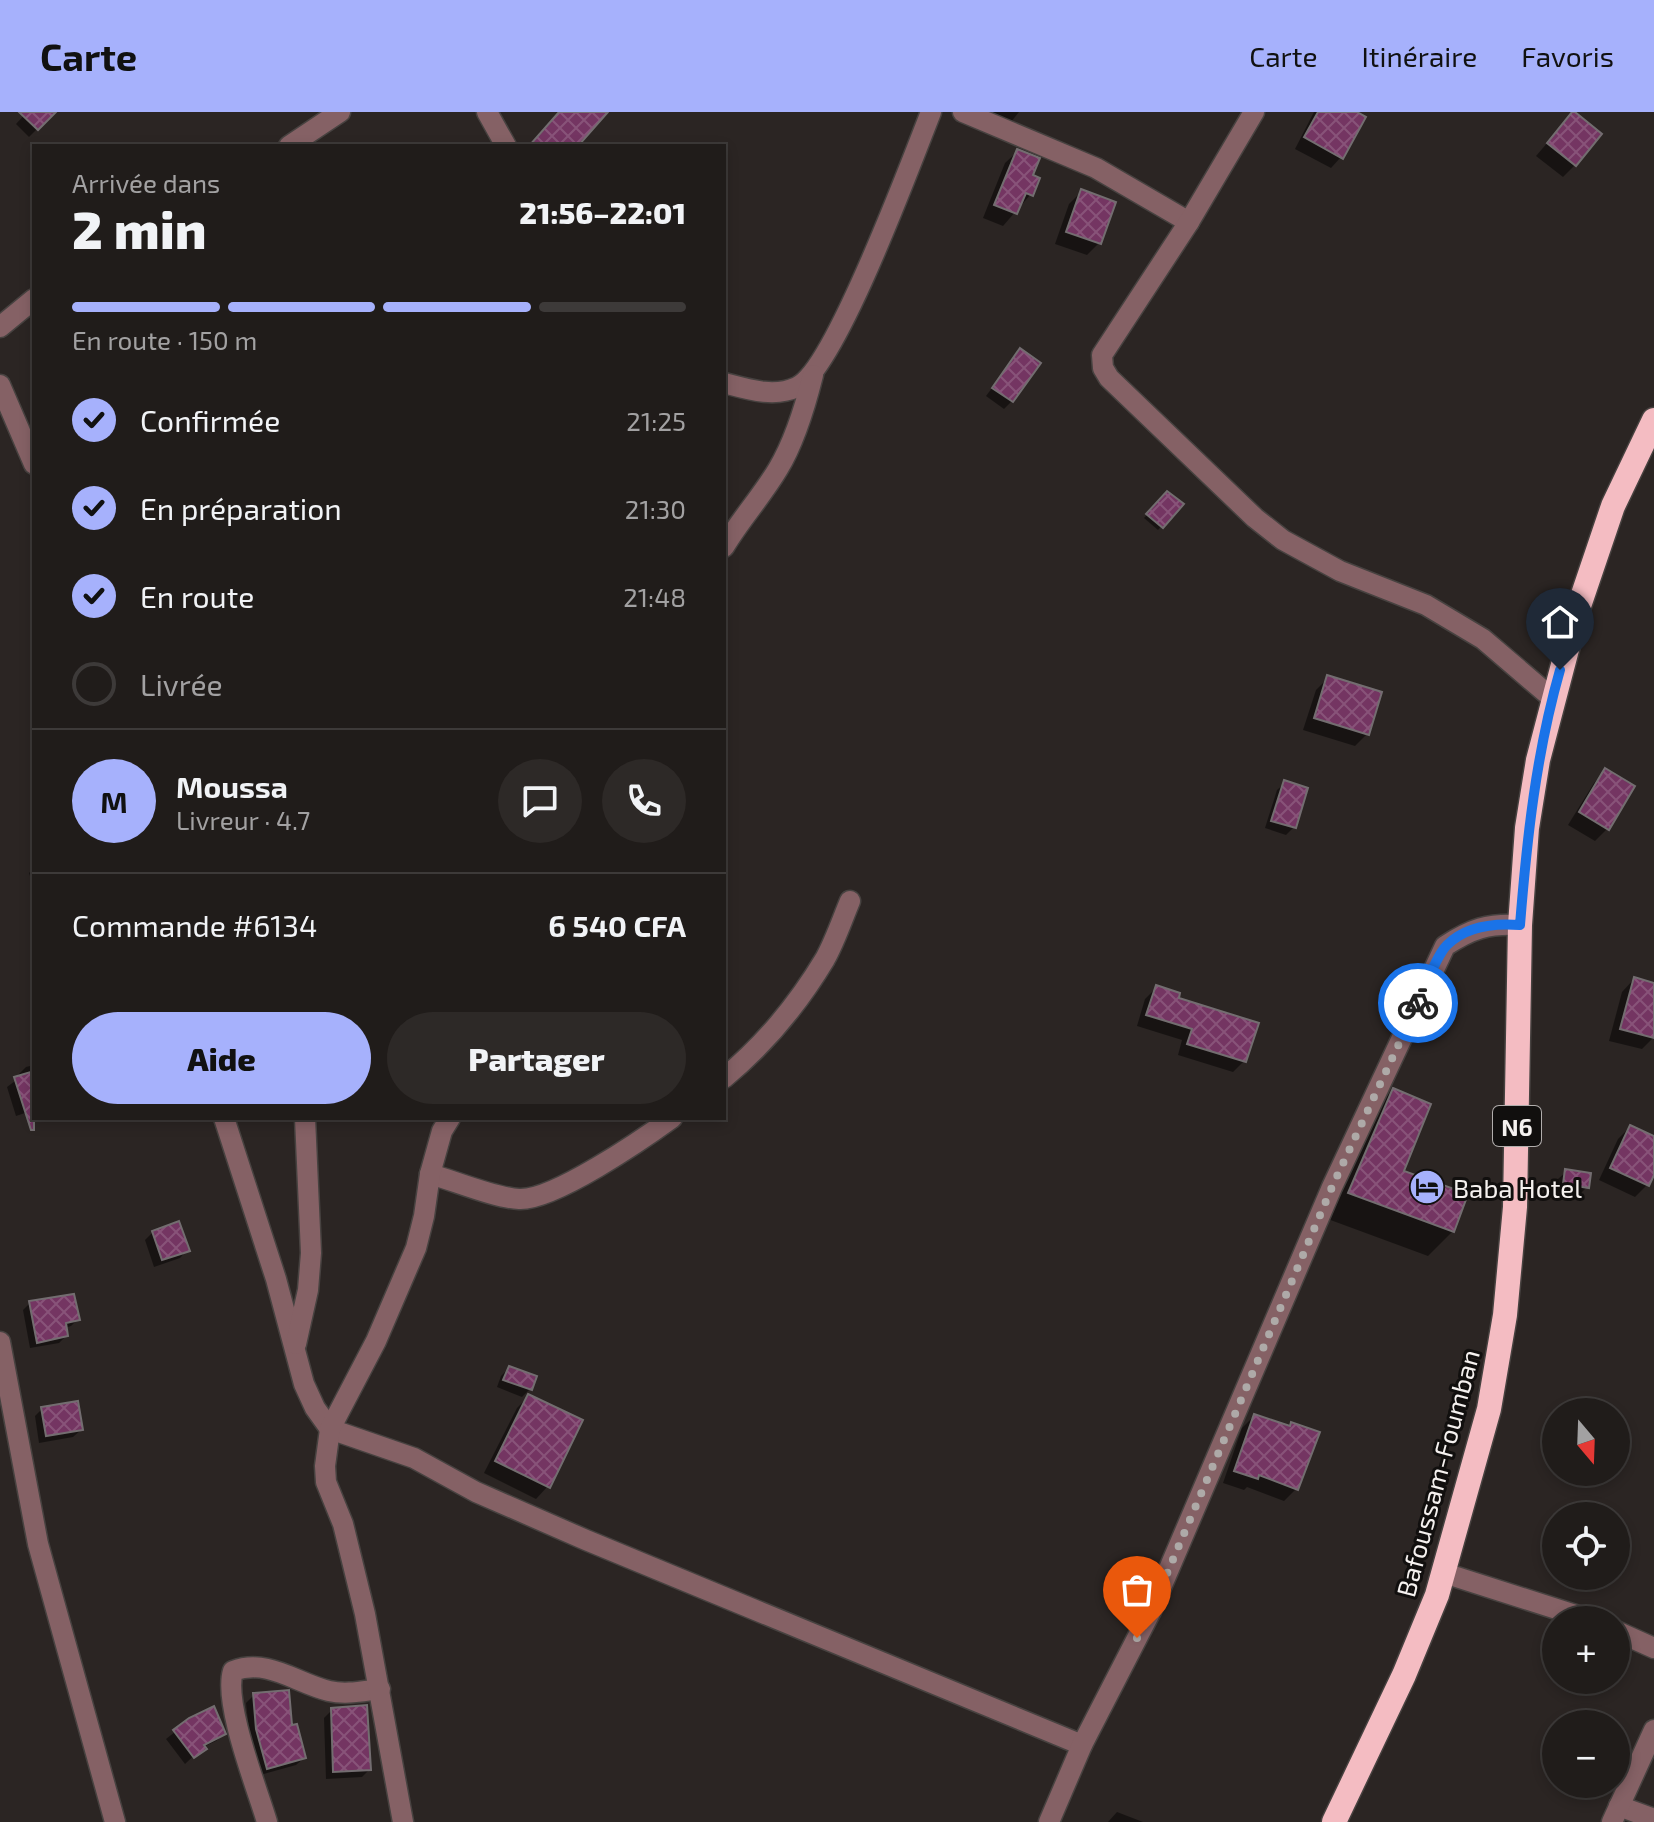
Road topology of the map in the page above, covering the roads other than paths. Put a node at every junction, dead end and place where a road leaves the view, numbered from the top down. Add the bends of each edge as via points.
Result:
1 (340, 112) edge
2 (487, 112) edge
3 (931, 112) edge
4 (963, 112) edge
5 (1254, 112) edge
6 (292, 144) edge
7 (505, 144) edge
8 (1189, 222) junction
9 (32, 301) edge
10 (0, 327) edge
11 (813, 375) junction
12 (726, 383) edge
13 (0, 385) edge
14 (1654, 420) edge
15 (32, 459) edge
16 (726, 544) edge
17 (1552, 698) junction
18 (850, 901) dead end
19 (1520, 925) junction
20 (726, 1076) edge
21 (225, 1120) edge
22 (305, 1120) edge
23 (449, 1120) edge
24 (669, 1120) edge
25 (430, 1174) junction
26 (0, 1342) edge
27 (295, 1347) junction
28 (330, 1429) junction
29 (1444, 1573) junction
30 (1547, 1606) edge
31 (1630, 1637) edge
32 (1654, 1648) edge
33 (380, 1689) junction
34 (1654, 1730) edge
35 (1082, 1745) junction
36 (1616, 1814) edge
37 (1654, 1819) edge
38 (115, 1822) edge
39 (267, 1822) edge
40 (403, 1822) edge
41 (1049, 1822) edge
42 (1334, 1822) edge

1 - 6 street
2 - 7 street
3 - 11 street via 864,275
4 - 8 street via 1096,168
5 - 8 street
8 - 17 street via 1102,355 1109,378 1283,540 1340,571 1426,605 1483,639
9 - 10 street
11 - 12 street via 795,388 765,393
11 - 16 street via 804,411 778,470
13 - 15 street
14 - 17 highway, Bafoussam-Foumban / N6 via 1613,506
17 - 19 highway, Bafoussam-Foumban / N6 via 1527,828
18 - 20 street via 826,957 802,991 770,1036
19 - 29 highway, Bafoussam-Foumban / N6 via 1515,1207 1505,1315 1489,1409
19 - 35 street via 1468,931 1445,946 1332,1187 1151,1611
21 - 27 street
22 - 27 street via 311,1253
23 - 25 street
24 - 25 street via 605,1163 543,1195 520,1199
25 - 28 street via 416,1248
26 - 38 street via 38,1544
27 - 28 street via 304,1384
28 - 33 street via 326,1482 351,1554
28 - 35 street via 414,1458 476,1492 586,1540
29 - 30 street
29 - 42 highway, Bafoussam-Foumban / N6 via 1404,1675
31 - 32 street
33 - 39 street via 348,1694 264,1667 233,1671 237,1723
33 - 40 street
34 - 36 street
35 - 41 street
36 - 37 street

